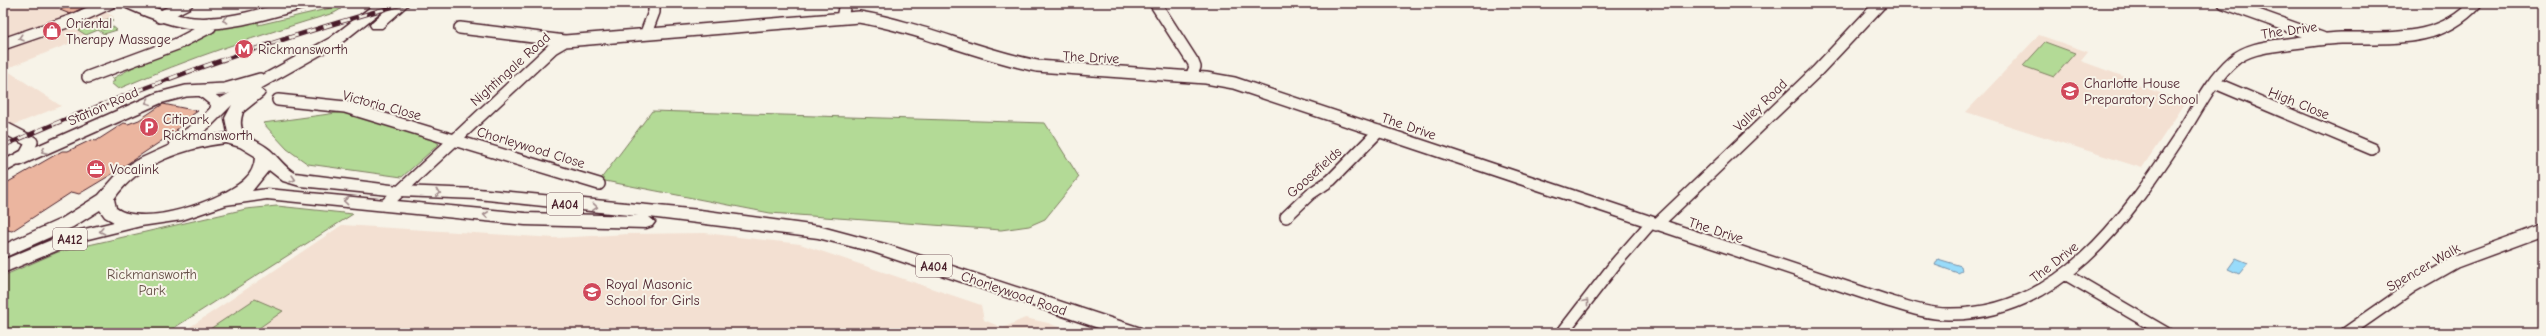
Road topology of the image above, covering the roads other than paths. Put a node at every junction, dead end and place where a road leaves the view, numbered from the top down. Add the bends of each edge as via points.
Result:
1 (110, 3) edge
2 (129, 3) edge
3 (187, 3) edge
4 (304, 3) edge
5 (385, 3) edge
6 (403, 3) edge
7 (654, 3) edge
8 (845, 3) edge
9 (1155, 3) edge
10 (1881, 3) edge
11 (2224, 3) edge
12 (2476, 3) edge
13 (160, 16) junction
14 (842, 18) junction
15 (208, 23) junction
16 (460, 28) dead end
17 (646, 33) junction
18 (2325, 39) junction
19 (565, 41) junction
20 (3, 44) edge
21 (287, 68) junction
22 (88, 77) dead end
23 (1191, 77) junction
24 (2215, 84) junction
25 (202, 91) junction
26 (278, 100) dead end
27 (216, 109) junction
28 (3, 127) edge
29 (1379, 131) junction
30 (239, 139) junction
31 (454, 140) junction
32 (2372, 149) dead end
33 (264, 154) junction
34 (19, 160) junction
35 (150, 161) junction
36 (3, 167) edge
37 (599, 184) dead end
38 (399, 191) junction
39 (105, 199) junction
40 (225, 200) junction
41 (385, 205) junction
42 (1286, 217) dead end
43 (140, 221) junction
44 (730, 222) junction
45 (1653, 224) junction
46 (54, 229) junction
47 (2543, 230) edge
48 (3, 248) edge
49 (3, 252) edge
50 (3, 267) edge
51 (2065, 274) junction
52 (1134, 333) edge
53 (1562, 333) edge
54 (2166, 333) edge
55 (2346, 333) edge

1 -> 20 street via 74,20
2 - 13 street
3 - 13 street
4 -> 15 street
5 - 21 main road via 335,41
6 - 30 main road via 371,30 342,48 248,98 234,111 231,121
7 - 17 street via 654,12
8 - 14 street
9 - 23 street via 1193,62 1195,67
10 - 45 street, Valley Road via 1817,70
11 - 18 street
12 - 18 street, The Drive via 2466,15 2434,31 2407,37
13 - 15 street via 193,23
14 - 17 street, Nightingale Road
14 - 23 street, The Drive via 894,23 1004,59 1037,66
15 - 22 street via 210,27 189,39
16 - 19 street
17 - 19 street, Nightingale Road
18 - 24 street, The Drive via 2248,52 2236,57
19 - 31 street, Nightingale Road via 553,48
21 - 25 street, Station Road via 236,87
21 - 27 main road via 236,94
23 - 29 street, The Drive via 1234,83
24 - 32 street, High Close
24 - 51 street, The Drive via 2119,224
25 - 27 street via 217,103
25 -> 34 street, Station Road via 177,93 146,103
26 - 31 street, Victoria Close via 345,107
27 - 35 main road via 204,124
28 - 34 street via 32,142 28,151
29 - 42 street, Goosefields via 1331,180 1310,194
29 - 45 street, The Drive
30 - 33 main road
30 - 35 main road via 210,139
31 - 37 street, Chorleywood Close
31 - 38 street, Nightingale Road
33 -> 38 main road, A404 via 287,178
33 - 40 main road via 264,163 250,184
34 - 36 street, Station Road
35 - 39 main road via 119,182
38 - 41 street, Nightingale Road
38 -> 44 main road, A404 via 478,194 700,216
39 - 43 main road via 111,214
39 - 46 main road, A412
41 -> 40 main road, A404 via 267,194
40 - 43 main road via 174,215
44 -> 41 main road, A404 via 524,219
43 -> 50 main road, A412 via 74,237
44 - 52 main road, Chorleywood Road / A404 via 818,232 854,240
45 - 51 street, The Drive via 1876,297 1947,314 1990,309 2027,298 2048,288
53 -> 45 street, Valley Road via 1616,263
46 - 48 street
46 - 49 main road, A412
47 - 55 street, Spencer Walk via 2456,262 2412,287
51 - 54 street

